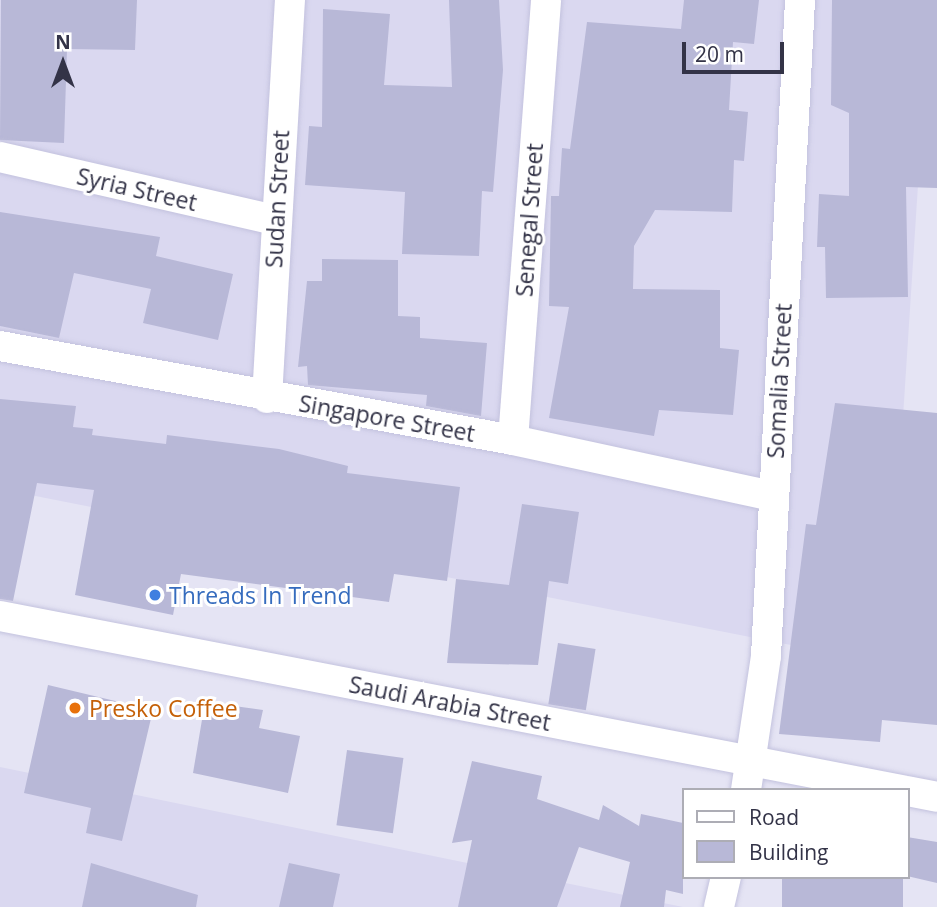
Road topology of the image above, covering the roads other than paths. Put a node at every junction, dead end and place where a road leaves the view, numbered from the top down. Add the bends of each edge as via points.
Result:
1 (290, 0) edge
2 (546, 0) edge
3 (800, 0) edge
4 (0, 158) edge
5 (275, 220) junction
6 (0, 346) edge
7 (267, 398) junction
8 (513, 440) junction
9 (772, 496) junction
10 (0, 615) edge
11 (749, 776) edge
12 (879, 788) edge
13 (909, 791) edge
14 (937, 797) edge
15 (726, 879) edge
16 (719, 907) edge

1 - 5 street, Sudan Street
2 - 8 street, Senegal Street
3 - 9 street, Somalia Street
4 - 5 street, Syria Street
5 - 7 street, Sudan Street
6 - 7 street, Singapore Street
7 - 8 street, Singapore Street
8 - 9 street, Singapore Street
9 - 11 street, Somalia Street via 766,656
10 - 11 street, Saudi Arabia Street
11 - 12 street, Saudi Arabia Street
13 - 14 street
15 - 16 street

